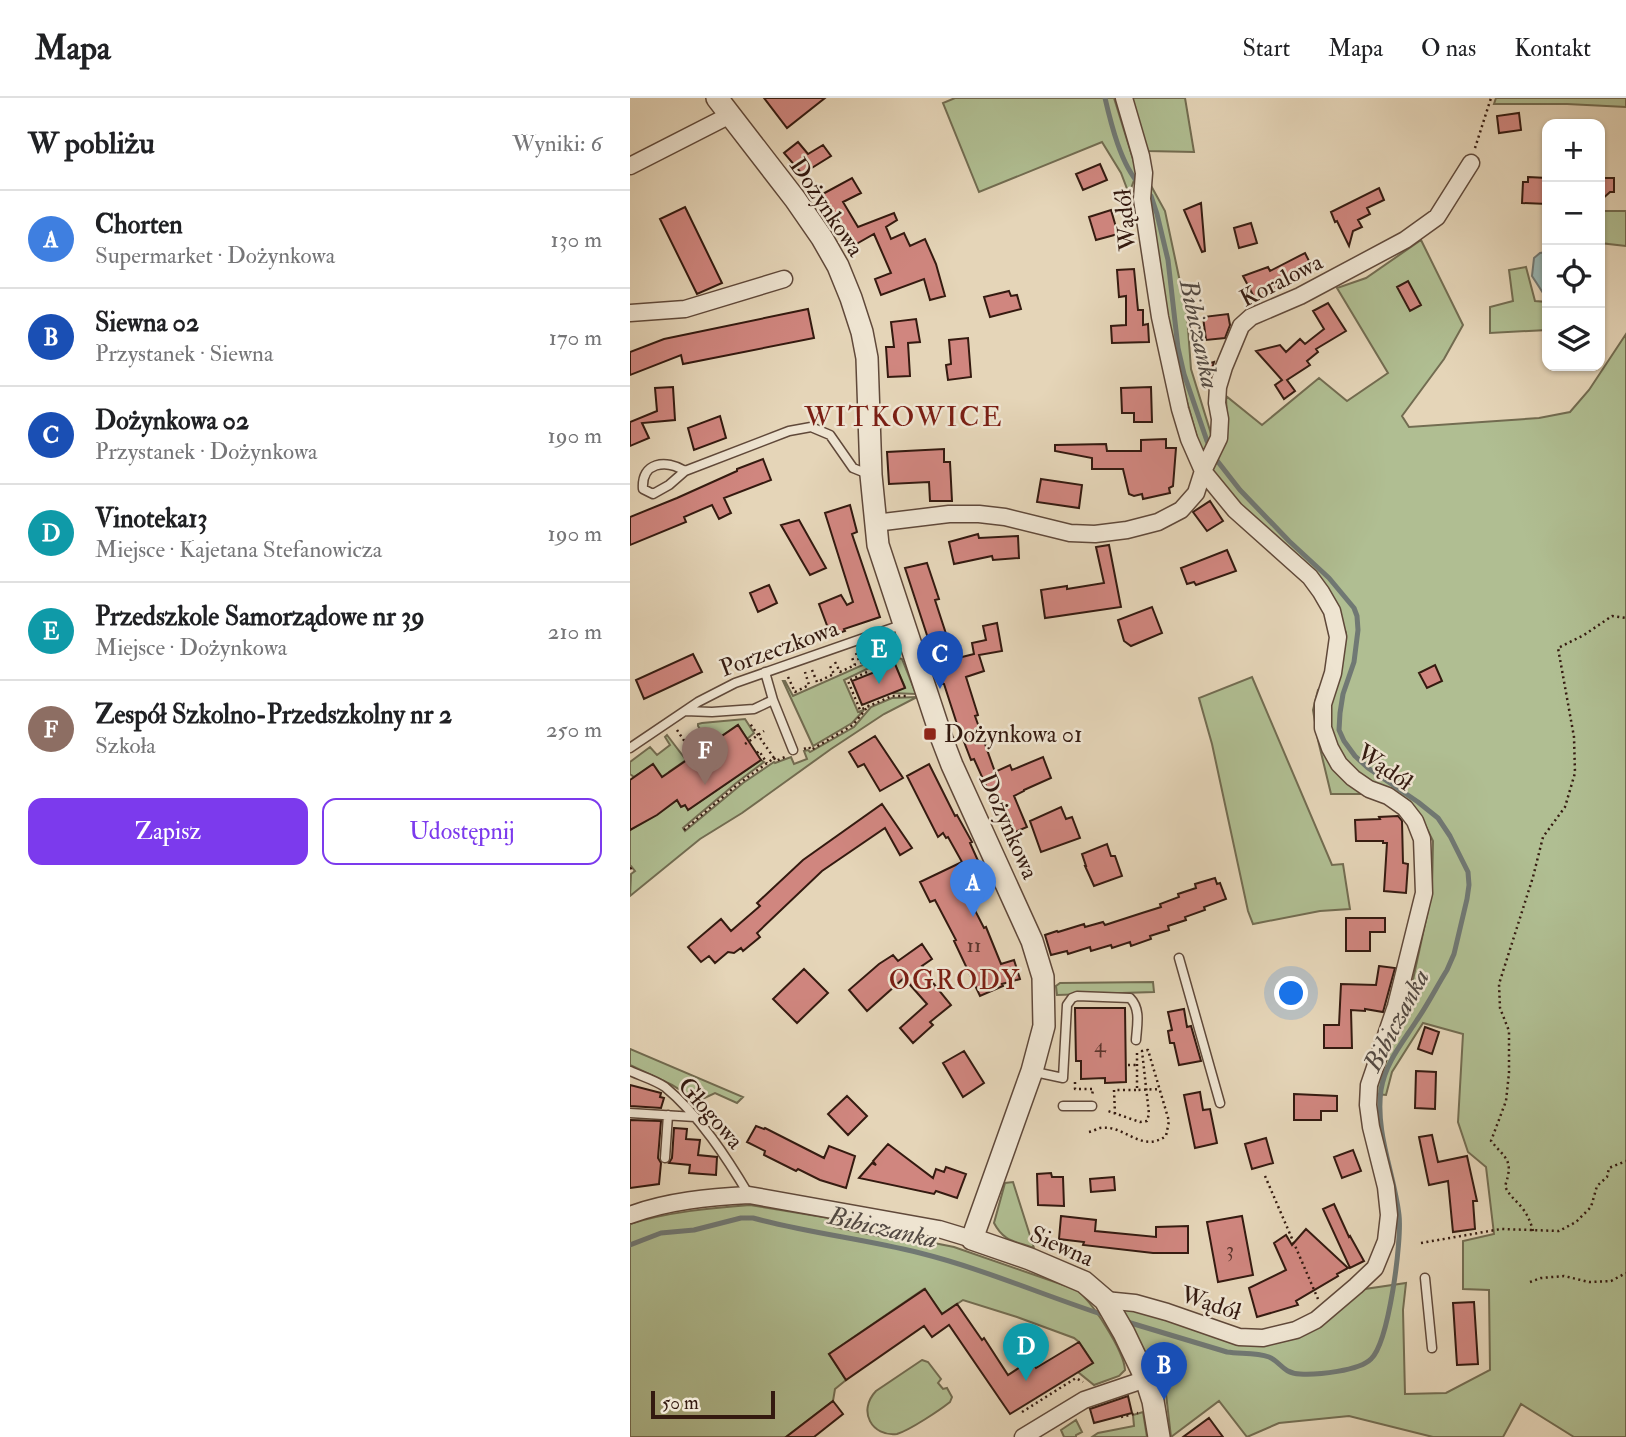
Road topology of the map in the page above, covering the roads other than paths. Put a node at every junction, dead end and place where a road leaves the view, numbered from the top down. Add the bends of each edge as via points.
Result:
1 (717, 98) edge
2 (1124, 98) edge
3 (730, 116) junction
4 (1473, 155) road end
5 (630, 165) edge
6 (784, 279) dead end
7 (630, 313) edge
8 (1205, 466) junction
9 (685, 471) junction
10 (871, 475) junction
11 (875, 523) junction
12 (904, 624) junction
13 (765, 672) junction
14 (773, 700) junction
15 (685, 711) junction
16 (630, 748) edge
17 (793, 750) dead end
18 (1178, 958) dead end
19 (1136, 1040) road end
20 (630, 1070) edge
21 (1032, 1071) junction
22 (1220, 1103) dead end
23 (1092, 1106) road end
24 (1063, 1107) dead end
25 (630, 1112) edge
26 (668, 1115) junction
27 (695, 1117) junction
28 (665, 1158) dead end
29 (749, 1195) junction
30 (630, 1214) edge
31 (972, 1239) junction
32 (1425, 1278) dead end
33 (1108, 1305) junction
34 (1432, 1348) dead end
35 (1146, 1379) junction
36 (1023, 1437) edge
37 (1159, 1437) edge

1 - 3 street, Dożynkowa
2 - 8 street, Wądół via 1144,173 1142,199 1167,354 1189,439
3 - 5 street
3 - 10 street, Dożynkowa via 822,238 851,298 867,358
4 - 8 street, Koralowa via 1437,217 1405,240 1241,326 1218,387 1219,438
6 - 7 street via 685,309
8 - 11 street, Koralowa via 1196,493 1181,510 1127,530 1070,533 979,514
8 - 33 street, Wądół via 1235,510 1321,592 1332,611 1338,637 1323,704 1323,728 1330,748 1353,778 1405,808 1422,839 1424,893 1396,1006 1369,1085 1371,1128 1389,1214 1386,1241 1375,1268 1356,1286 1316,1320 1283,1334 1239,1337 1136,1303
9 - 9 lane via 653,494 643,489 646,473 655,466 667,463
9 - 10 lane via 789,431 811,428 830,435 853,468
10 - 11 street, Dożynkowa
11 - 12 street, Dożynkowa
12 - 13 lane, Porzeczkowa
12 - 21 street, Dożynkowa via 952,765 1032,941 1043,977 1044,1026
13 - 14 lane
13 - 15 lane, Porzeczkowa via 735,682
14 - 15 lane via 754,709
14 - 17 lane
15 - 16 lane, Porzeczkowa
18 - 22 lane
19 - 21 lane via 1137,1009 1130,998 1077,996 1067,1005 1063,1078
20 - 27 lane, Głogowa via 663,1086
21 - 31 street, Dożynkowa
23 - 24 lane
25 - 26 lane
26 - 27 lane
26 - 28 lane
27 - 29 lane, Głogowa
29 - 30 street via 719,1196
29 - 31 street
31 - 33 street, Siewna via 1084,1282
32 - 34 lane
33 - 35 street, Siewna
35 - 36 street via 1084,1400
35 - 37 street, Siewna

